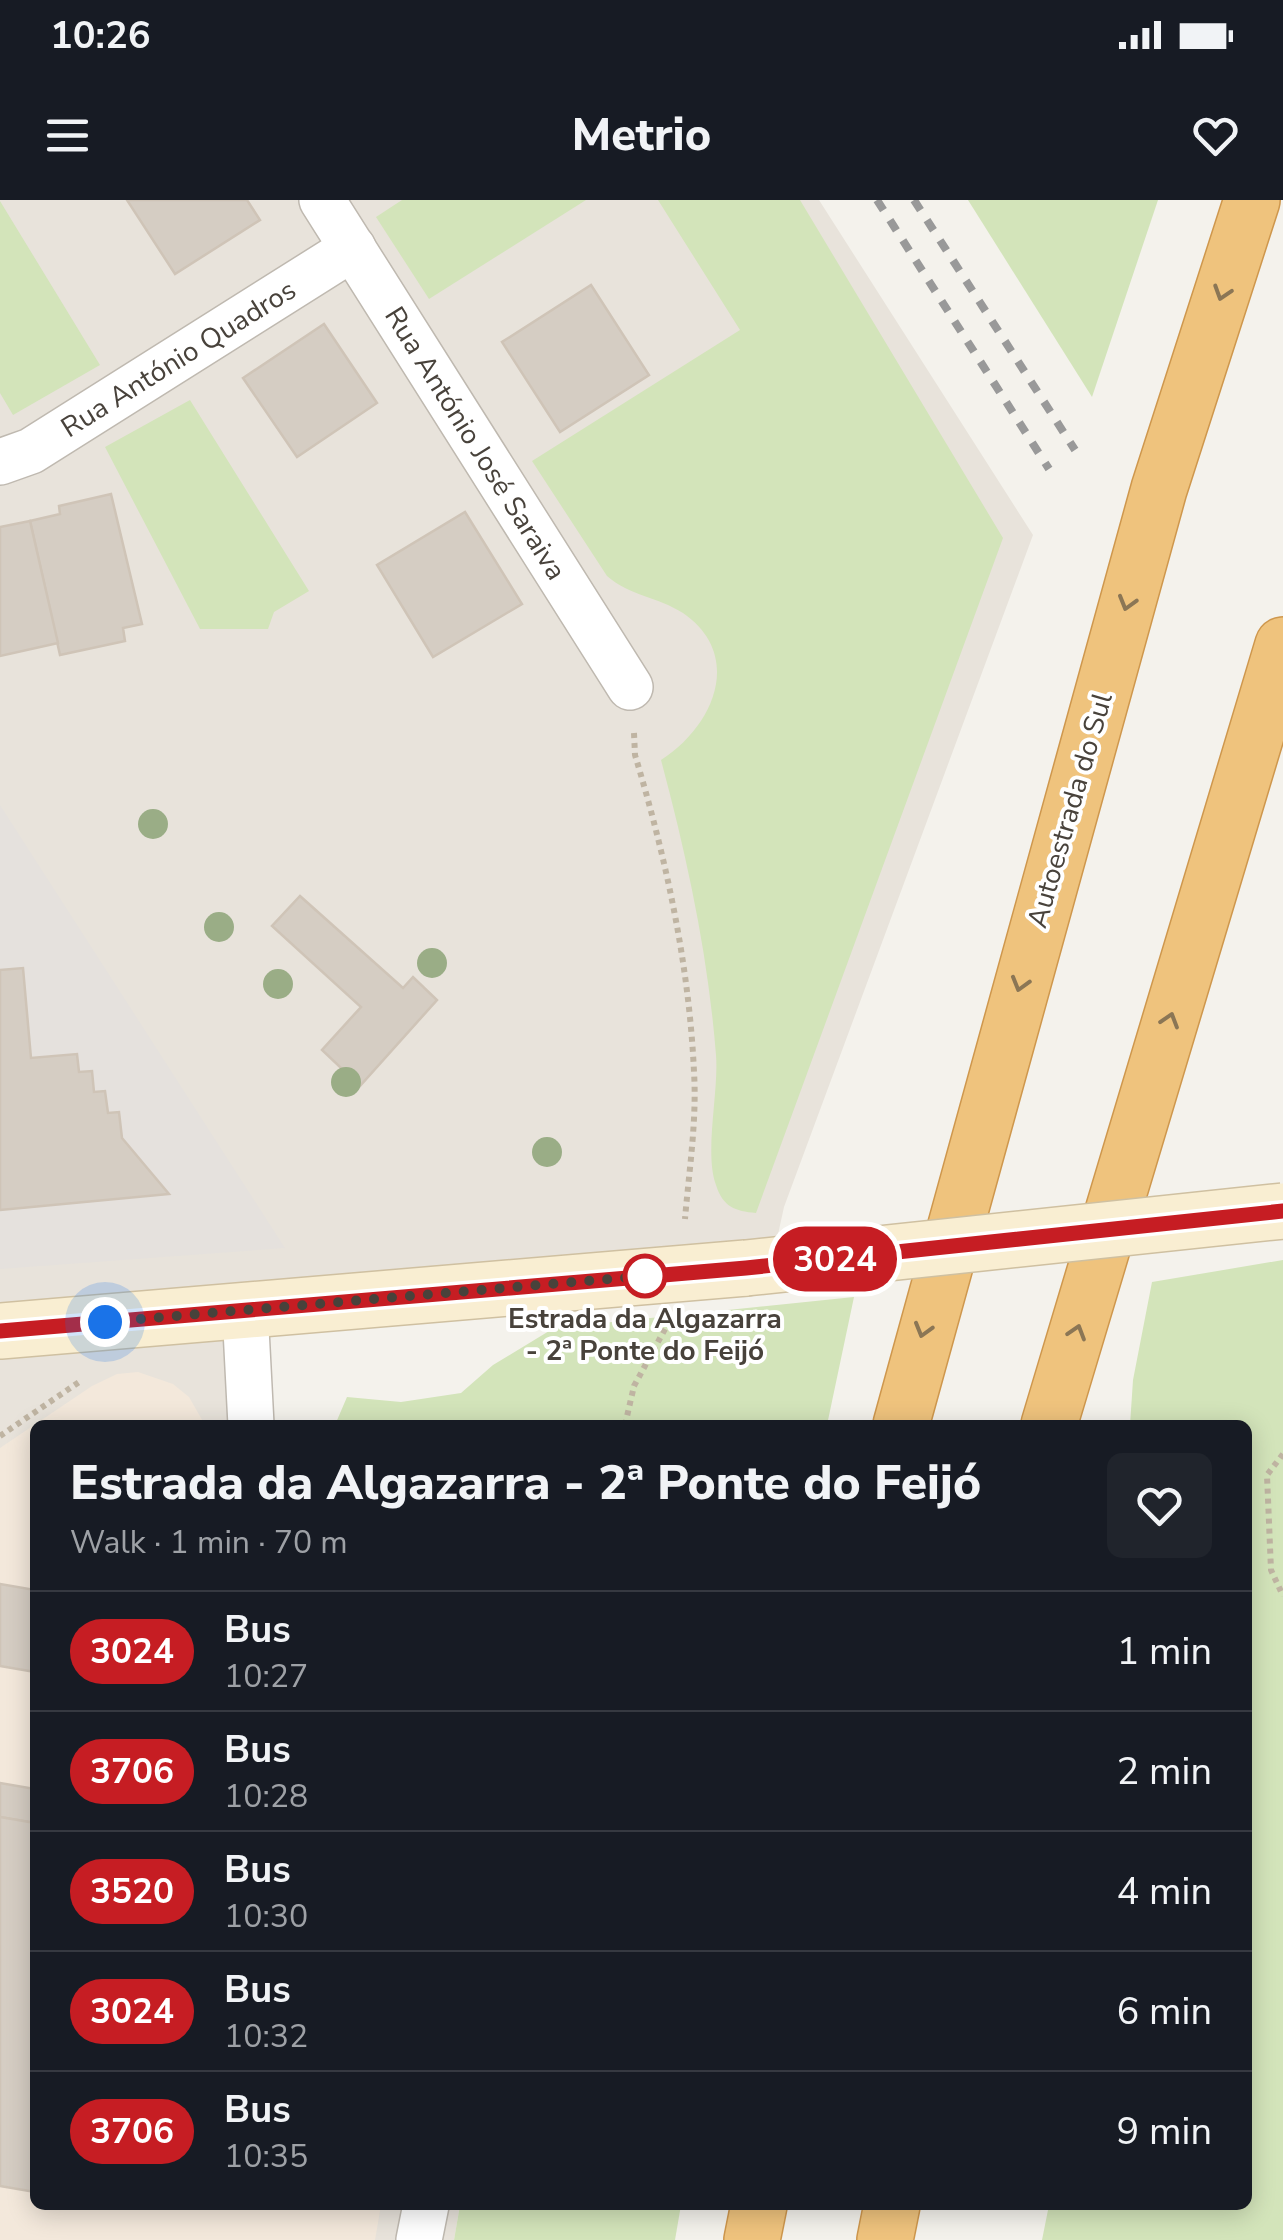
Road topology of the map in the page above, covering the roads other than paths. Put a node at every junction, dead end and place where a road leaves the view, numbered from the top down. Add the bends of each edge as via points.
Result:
1 (322, 200) edge
2 (1252, 200) edge
3 (353, 248) junction
4 (0, 462) edge
5 (1283, 645) edge
6 (630, 687) road end
7 (1283, 1211) edge
8 (245, 1310) junction
9 (0, 1331) edge
10 (251, 1420) edge
11 (901, 1420) edge
12 (1050, 1420) edge
13 (425, 2210) edge
14 (757, 2210) edge
15 (891, 2210) edge
16 (420, 2240) edge
17 (752, 2240) edge
18 (885, 2240) edge

1 - 3 street, Rua António José Saraiva
2 -> 11 highway, Autoestrada do Sul via 1159,489
3 - 4 street, Rua António Quadros via 31,451
3 - 6 street, Rua António José Saraiva
12 -> 5 highway
7 - 8 main road, bridge via 746,1268 674,1298
8 - 9 main road
8 - 10 street
13 - 16 street
14 - 17 highway
15 - 18 highway

